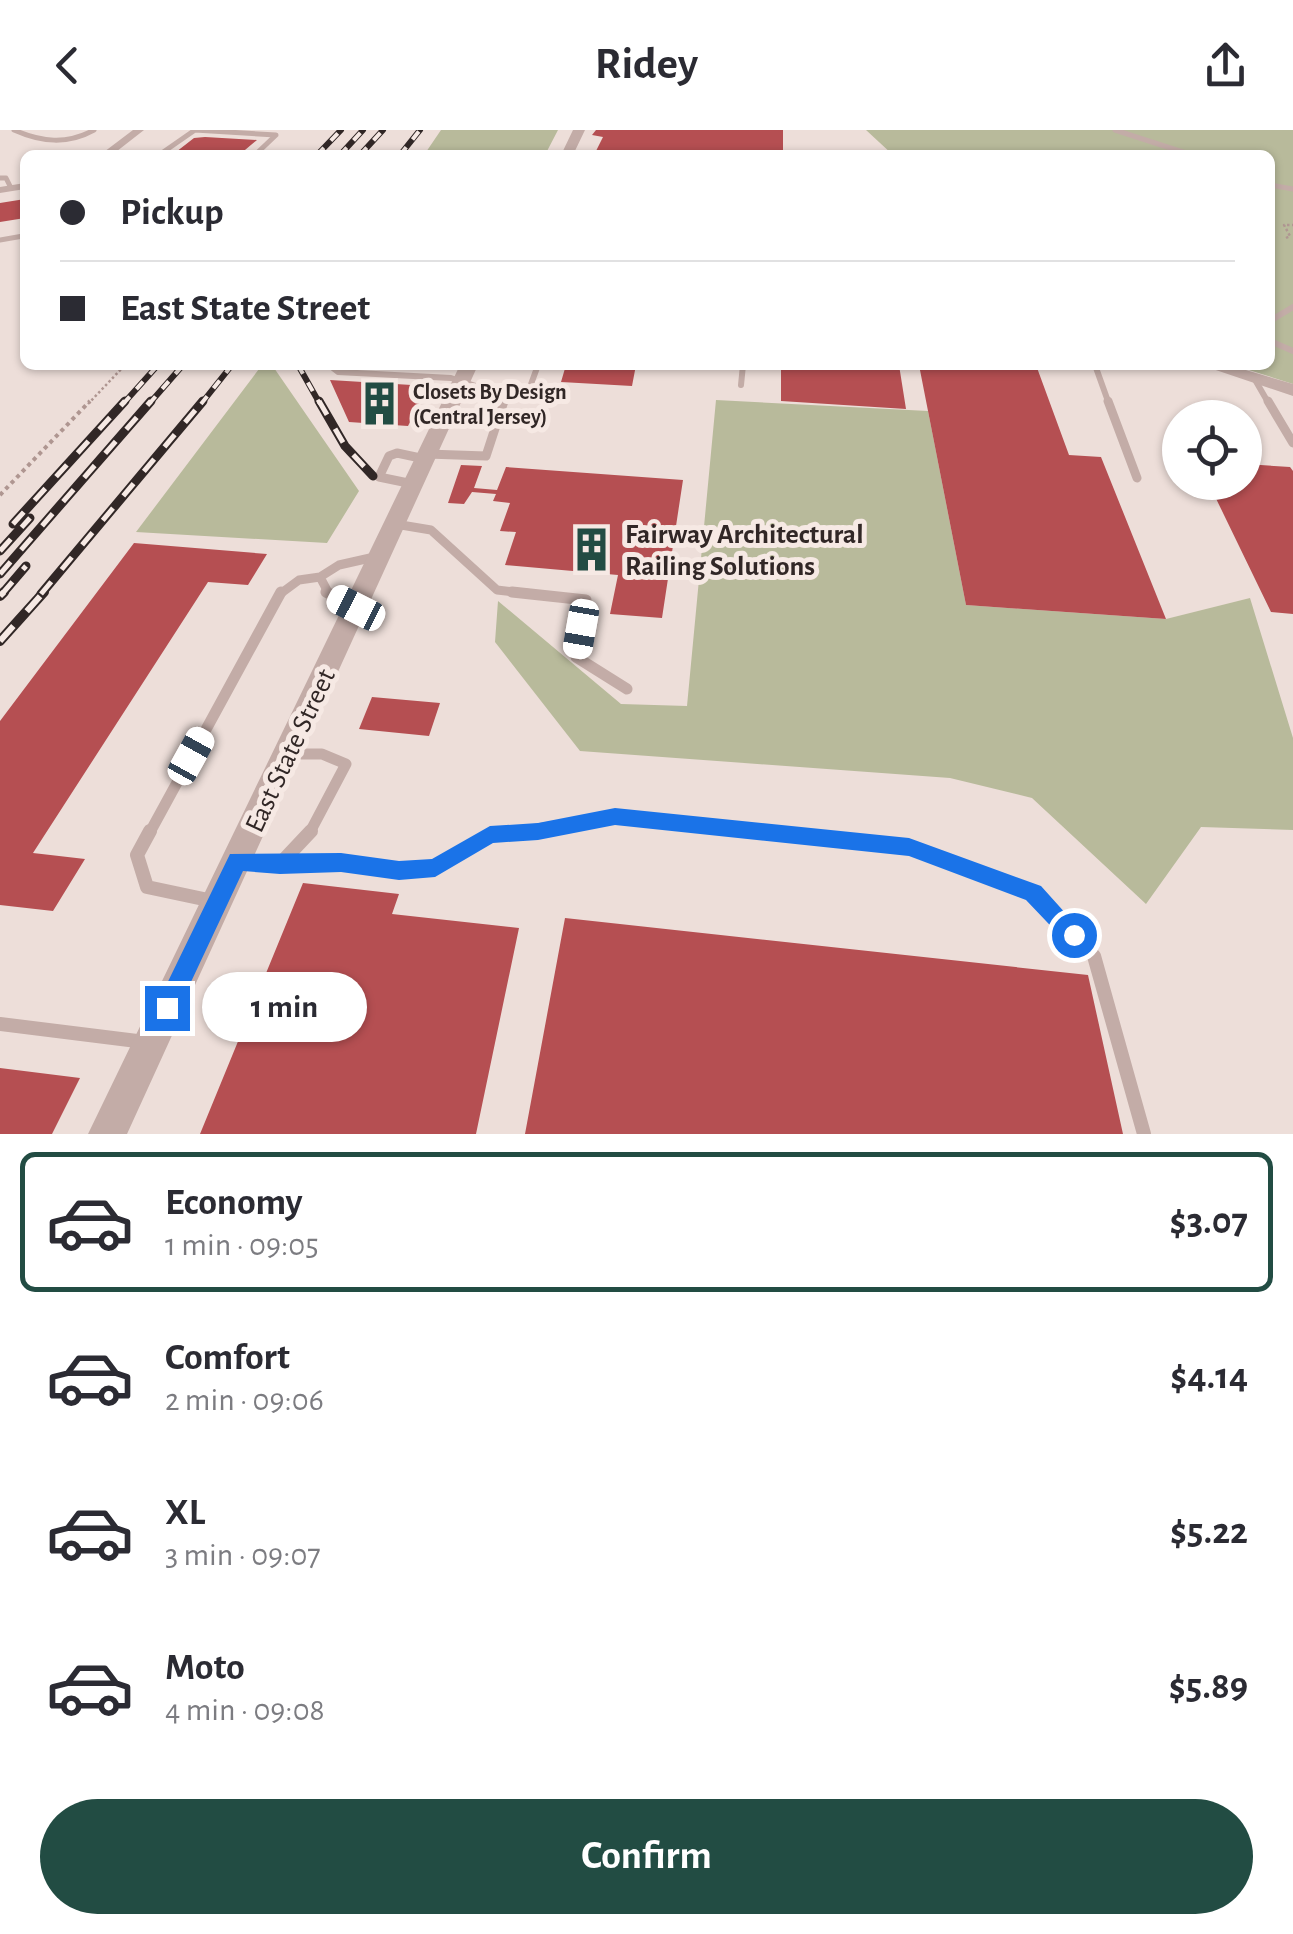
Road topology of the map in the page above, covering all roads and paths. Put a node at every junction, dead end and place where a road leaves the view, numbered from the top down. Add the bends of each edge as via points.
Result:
1 (14, 130) edge
2 (94, 130) edge
3 (139, 130) edge
4 (1116, 130) edge
5 (112, 150) edge
6 (166, 150) edge
7 (260, 150) edge
8 (1177, 150) edge
9 (0, 178) edge
10 (6, 189) edge
11 (1293, 224) edge
12 (1286, 238) dead end
13 (120, 370) edge
14 (335, 370) edge
15 (536, 370) edge
16 (742, 370) edge
17 (1097, 370) edge
18 (1227, 370) edge
19 (465, 373) edge
20 (1254, 378) junction
21 (741, 385) dead end
22 (509, 387) junction
23 (530, 388) junction
24 (544, 388) dead end
25 (1293, 390) edge
26 (1293, 444) edge
27 (422, 466) junction
28 (1137, 478) dead end
29 (0, 495) edge
30 (394, 524) junction
31 (380, 556) junction
32 (320, 578) junction
33 (356, 608) junction
34 (627, 689) dead end
35 (288, 754) junction
36 (237, 861) junction
37 (280, 865) junction
38 (218, 902) junction
39 (0, 1024) edge
40 (150, 1043) junction
41 (107, 1134) edge
42 (1144, 1134) edge

1 - 2 lane via 60,141
3 - 5 street
4 - 8 lane
6 - 7 lane via 195,130 276,135
9 - 10 lane via 6,178
11 - 12 path via 1284,226
13 - 29 path
14 - 19 lane
15 - 23 lane
16 - 21 lane
17 - 28 lane
18 - 20 street
19 - 22 lane via 479,387
19 - 27 street, East State Street
20 - 25 street
20 - 26 lane
22 - 23 lane
22 - 27 lane via 486,456
23 - 24 lane
27 - 30 street, East State Street
30 - 31 street, East State Street
30 - 34 lane via 431,530 496,590 586,600 576,657
31 - 32 lane via 339,564
31 - 33 street, East State Street
32 - 33 lane via 327,592
32 - 38 lane via 299,580 281,592 137,855 147,887
33 - 35 street, East State Street
35 - 36 street, East State Street
35 - 37 lane via 322,754 346,764 310,834
36 - 37 lane
36 - 38 street, East State Street
37 - 42 lane via 435,868 490,835 615,816 909,847 1034,893 1094,956
38 - 40 street, East State Street
39 - 40 lane
40 - 41 street, East State Street

